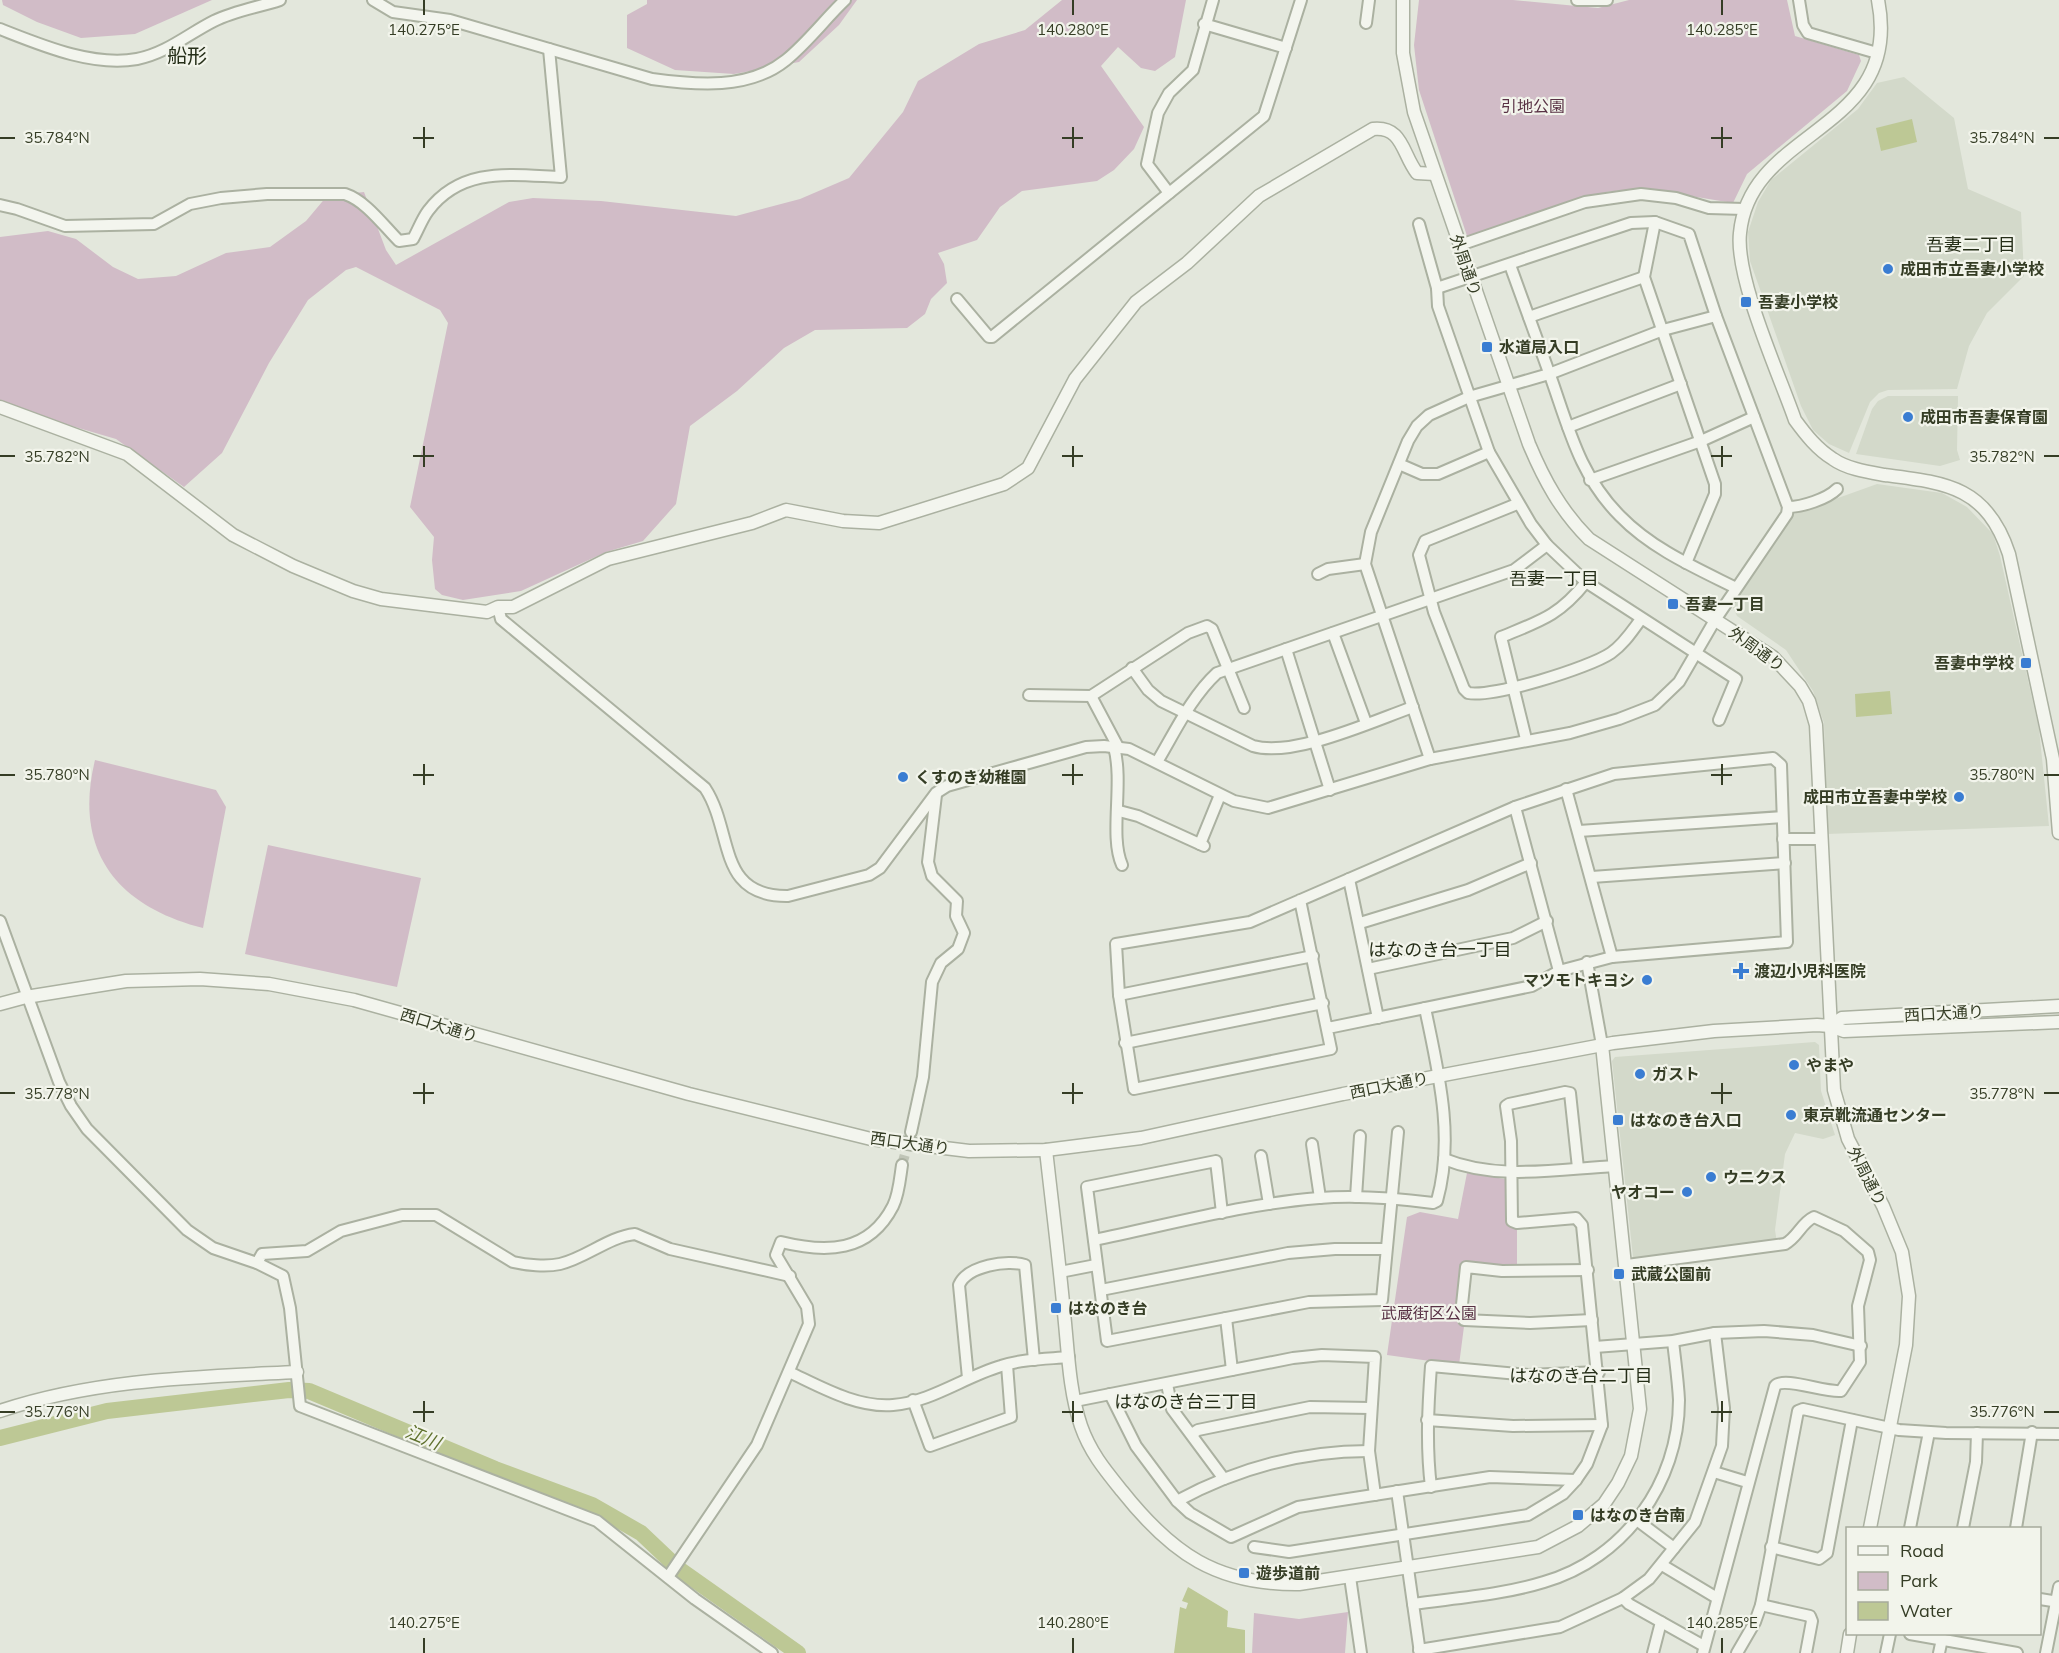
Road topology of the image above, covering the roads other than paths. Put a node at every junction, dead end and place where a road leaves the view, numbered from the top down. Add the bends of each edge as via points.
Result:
1 (280, 0) edge
2 (373, 0) edge
3 (845, 0) edge
4 (1213, 0) edge
5 (1301, 0) edge
6 (1369, 0) edge
7 (1403, 0) edge
8 (1577, 0) edge
9 (1607, 0) edge
10 (1799, 0) edge
11 (1878, 0) edge
12 (1366, 22) dead end
13 (1204, 24) junction
14 (0, 29) edge
15 (1286, 48) junction
16 (549, 49) junction
17 (1877, 53) junction
18 (1435, 174) junction
19 (1169, 193) junction
20 (0, 206) edge
21 (1744, 209) junction
22 (1655, 222) junction
23 (1419, 224) dead end
24 (1460, 245) junction
25 (1510, 266) junction
26 (1471, 277) junction
27 (1644, 277) junction
28 (1437, 288) junction
29 (957, 299) dead end
30 (1716, 316) junction
31 (1529, 317) junction
32 (1662, 330) junction
33 (1549, 374) junction
34 (1681, 384) junction
35 (1508, 387) junction
36 (1469, 397) junction
37 (0, 407) edge
38 (1754, 417) junction
39 (1568, 428) junction
40 (1701, 441) junction
41 (1489, 452) junction
42 (1399, 464) junction
43 (1590, 480) junction
44 (1837, 489) dead end
45 (1517, 504) junction
46 (1788, 507) junction
47 (1547, 545) junction
48 (1686, 563) junction
49 (1365, 564) junction
50 (1318, 574) dead end
51 (1586, 582) junction
52 (1736, 588) junction
53 (1431, 599) junction
54 (498, 607) junction
55 (1383, 617) junction
56 (1641, 619) junction
57 (1715, 620) junction
58 (1333, 633) junction
59 (1286, 648) junction
60 (1695, 653) junction
61 (1132, 668) junction
62 (1227, 668) junction
63 (1515, 687) junction
64 (1029, 695) dead end
65 (1091, 696) junction
66 (1413, 707) junction
67 (1244, 708) dead end
68 (1186, 713) junction
69 (1719, 720) dead end
70 (1366, 723) junction
71 (1526, 739) junction
72 (1316, 741) junction
73 (1114, 747) junction
74 (1430, 759) junction
75 (1157, 762) junction
76 (1566, 789) junction
77 (1330, 790) junction
78 (936, 793) junction
79 (1220, 795) junction
80 (1515, 807) junction
81 (1119, 811) junction
82 (1782, 817) junction
83 (1579, 831) junction
84 (2059, 832) edge
85 (1821, 838) junction
86 (1783, 839) junction
87 (1531, 863) junction
88 (1785, 863) junction
89 (1122, 865) dead end
90 (1592, 877) junction
91 (1349, 879) junction
92 (1300, 900) junction
93 (0, 921) edge
94 (1547, 921) junction
95 (1360, 923) junction
96 (1313, 956) junction
97 (1612, 957) junction
98 (1587, 962) junction
99 (1368, 969) junction
100 (1558, 971) junction
101 (1119, 995) junction
102 (26, 997) junction
103 (1323, 1003) junction
104 (0, 1004) edge
105 (2059, 1006) edge
106 (1425, 1008) junction
107 (1378, 1018) junction
108 (2059, 1022) edge
109 (1830, 1026) junction
110 (1328, 1028) junction
111 (1125, 1043) junction
112 (1602, 1045) junction
113 (1439, 1076) junction
114 (911, 1132) tunnel mouth
115 (1398, 1132) dead end
116 (1360, 1136) dead end
117 (1312, 1144) dead end
118 (1046, 1150) junction
119 (1262, 1156) dead end
120 (1444, 1159) junction
121 (902, 1165) tunnel mouth
122 (1615, 1166) junction
123 (1578, 1168) junction
124 (1510, 1171) junction
125 (1356, 1197) junction
126 (1320, 1198) junction
127 (1391, 1198) junction
128 (1269, 1204) junction
129 (1222, 1213) junction
130 (1094, 1240) junction
131 (1386, 1249) junction
132 (257, 1263) junction
133 (1096, 1265) junction
134 (1627, 1265) junction
135 (1588, 1270) junction
136 (1060, 1272) junction
137 (790, 1276) junction
138 (1101, 1290) junction
139 (1226, 1318) junction
140 (1592, 1320) junction
141 (1715, 1333) junction
142 (1673, 1341) junction
143 (1634, 1344) junction
144 (1861, 1346) junction
145 (1595, 1347) junction
146 (1069, 1357) junction
147 (1034, 1360) junction
148 (1007, 1365) junction
149 (1232, 1370) junction
150 (789, 1371) junction
151 (1599, 1371) junction
152 (297, 1374) junction
153 (968, 1378) junction
154 (1167, 1384) junction
155 (1110, 1394) junction
156 (914, 1400) junction
157 (1075, 1401) junction
158 (1370, 1408) junction
159 (0, 1411) edge
160 (1426, 1420) junction
161 (1852, 1420) junction
162 (1602, 1425) junction
163 (1888, 1428) junction
164 (1929, 1432) junction
165 (2032, 1432) junction
166 (1977, 1433) junction
167 (1192, 1434) junction
168 (2059, 1434) edge
169 (1369, 1451) junction
170 (1714, 1472) junction
171 (1224, 1479) junction
172 (1576, 1480) junction
173 (1747, 1482) junction
174 (1431, 1486) junction
175 (1397, 1491) junction
176 (1375, 1495) junction
177 (1177, 1501) junction
178 (1638, 1521) junction
179 (1870, 1527) edge
180 (1910, 1527) edge
181 (1963, 1527) edge
182 (2016, 1527) edge
183 (1404, 1533) junction
184 (1254, 1547) dead end
185 (1771, 1547) junction
186 (1674, 1548) junction
187 (1662, 1565) junction
188 (1407, 1567) junction
189 (1350, 1576) junction
190 (668, 1577) junction
191 (2059, 1587) edge
192 (1623, 1598) junction
193 (1717, 1598) junction
194 (2041, 1599) edge
195 (2057, 1602) edge
196 (1413, 1604) junction
197 (1761, 1605) junction
198 (1661, 1622) junction
199 (1850, 1635) edge
200 (1890, 1635) edge
201 (1915, 1635) edge
202 (1942, 1640) junction
203 (1703, 1649) edge
204 (1994, 1651) edge
205 (1420, 1652) edge
206 (772, 1653) edge
207 (1361, 1653) edge
208 (1653, 1653) edge
209 (1737, 1653) edge
210 (1806, 1653) edge
211 (1847, 1653) edge
212 (1886, 1653) edge
213 (1940, 1653) edge
214 (2017, 1653) edge
215 (2046, 1653) edge

1 - 14 street via 216,20 172,47 136,59 91,57
2 - 16 street via 393,12 450,20
3 - 16 street via 784,62 729,83 651,79
4 - 13 street
5 - 15 street
6 - 12 street
7 - 18 street, 外周通り via 1408,92
8 - 9 street
10 - 17 street via 1808,33
11 - 17 street via 1881,24
13 - 15 street
13 - 19 street via 1193,70 1169,93 1158,113 1147,164
15 - 19 street via 1264,116
16 - 20 street via 561,177 483,176 460,182 427,212 413,240 399,241 353,196 345,194 221,198 190,204 154,224 65,226
17 - 21 street via 1870,75 1847,107 1764,172
18 - 24 street, 外周通り
18 - 54 street via 1417,173 1396,134 1373,129 1260,196 1136,302 1072,384 1028,468 1004,484 879,523 843,521 786,510 752,523 608,559 520,604
19 - 29 street via 992,337
21 - 24 street via 1710,208 1676,198 1641,194 1585,202
21 - 84 street via 1741,265 1795,420 1807,437 1834,460 1855,469 1950,486 1992,517 2003,536 2053,759
22 - 25 street via 1632,223
22 - 27 street
22 - 30 street via 1689,234
23 - 28 street
24 - 26 street, 外周通り
25 - 26 street
25 - 31 street
26 - 28 street
26 - 35 street, 外周通り
27 - 31 street
27 - 32 street
28 - 36 street via 1438,306
30 - 32 street
30 - 38 street
31 - 33 street
32 - 33 street
32 - 34 street
33 - 35 street
33 - 39 street
34 - 39 street
34 - 40 street
35 - 36 street
35 - 57 street, 外周通り via 1540,470 1560,506 1579,529 1604,550
36 - 41 street
36 - 42 street via 1422,420
37 - 54 street via 127,454 233,536 353,591 438,608 487,612
38 - 40 street
38 - 46 street
39 - 43 street
40 - 43 street
40 - 48 street via 1715,494
41 - 42 street via 1438,474 1422,474
41 - 45 street
42 - 49 street via 1371,532
43 - 48 street via 1621,517
44 - 46 street
45 - 47 street
45 - 53 street via 1422,544 1418,561
46 - 52 street
47 - 51 street
47 - 53 street via 1514,570
48 - 52 street
49 - 50 street
49 - 55 street
51 - 56 street
51 - 63 street via 1552,616 1501,637
52 - 57 street
53 - 55 street
53 - 63 street via 1464,689 1472,694
54 - 78 street via 501,619 705,788 714,801 735,874 762,895 788,896 869,875 880,868
55 - 58 street
55 - 66 street
56 - 60 street
56 - 63 street via 1609,655
57 - 60 street
57 - 85 street, 外周通り via 1783,666 1809,701 1816,725
58 - 59 street
58 - 70 street
59 - 62 street
59 - 72 street
60 - 69 street via 1736,679
60 - 71 street via 1679,682 1655,705 1592,728
61 - 62 street via 1188,633 1207,626 1212,629
61 - 65 street
61 - 68 street via 1154,695
62 - 67 street
62 - 68 street via 1205,684
63 - 71 street
64 - 65 street
65 - 73 street via 1116,741
66 - 70 street
66 - 74 street
68 - 72 street via 1259,748 1284,748
68 - 75 street
70 - 72 street
71 - 74 street
72 - 77 street
73 - 75 street via 1129,749
73 - 78 street via 1086,747 947,786
73 - 81 street via 1119,765
74 - 77 street
75 - 79 street
76 - 80 street
76 - 82 street via 1614,774 1773,758 1781,765
76 - 83 street
77 - 79 street via 1268,808 1245,805
78 - 114 street via 928,862 932,876 957,901 956,916 964,933 958,949 941,963 932,982 923,1077
79 - 81 street via 1202,845
80 - 87 street
80 - 91 street
81 - 89 street via 1117,848
82 - 83 street
82 - 86 street
83 - 90 street
85 - 86 street
85 - 109 street, 外周通り
86 - 88 street
87 - 94 street
87 - 95 street via 1458,893
88 - 90 street
88 - 97 street via 1787,942
90 - 97 street
91 - 92 street
91 - 95 street
92 - 96 street
92 - 101 street via 1250,922 1116,944
93 - 102 street
94 - 99 street via 1505,940
94 - 100 street
95 - 99 street
96 - 101 street
96 - 103 street
97 - 98 street
98 - 100 street
98 - 112 street
99 - 107 street
100 - 106 street via 1532,986
101 - 111 street
102 - 104 street, 西口大通り
102 - 118 street, 西口大通り via 158,979 269,984 354,1000 689,1094 871,1139 969,1151
102 - 132 street via 65,1096 87,1129 197,1239
103 - 110 street
103 - 111 street
105 - 109 street, 西口大通り via 1842,1018
106 - 107 street
106 - 113 street
107 - 110 street
108 - 109 street, 西口大通り via 1844,1031
109 - 112 street, 西口大通り via 1714,1031
109 - 163 street, 外周通り via 1832,1076 1842,1123 1890,1221 1907,1278 1906,1345
110 - 111 street via 1331,1049 1134,1089
112 - 113 street, 西口大通り
112 - 122 street
113 - 118 street, 西口大通り via 1141,1138
113 - 120 street
115 - 127 street
116 - 125 street
117 - 126 street
118 - 136 street
119 - 128 street
120 - 124 street via 1468,1169
120 - 127 street via 1437,1201
121 - 137 street via 894,1204 870,1235 835,1249 818,1250 781,1242 776,1255
122 - 123 street
122 - 134 street
123 - 124 street
123 - 124 street via 1572,1097 1565,1092 1506,1106
124 - 135 street via 1512,1221 1580,1220
125 - 126 street
125 - 127 street
126 - 128 street
127 - 131 street
128 - 129 street
129 - 130 street
129 - 130 street via 1216,1161 1087,1187
130 - 133 street
131 - 138 street via 1288,1253
131 - 139 street via 1382,1300 1309,1302
132 - 137 street via 264,1253 307,1251 341,1231 402,1215 436,1215 513,1262 524,1264 559,1264 635,1234 670,1249
132 - 152 street via 283,1276
133 - 136 street
133 - 138 street
134 - 143 street
134 - 144 street via 1785,1244 1796,1238 1814,1217 1844,1231 1868,1252 1870,1260 1858,1306
135 - 140 street
135 - 140 street via 1502,1271 1466,1267 1461,1314 1464,1320 1493,1323
136 - 146 street
137 - 150 street via 807,1307 808,1324
138 - 139 street via 1107,1341
139 - 149 street
140 - 145 street
141 - 142 street
141 - 144 street via 1813,1335
141 - 170 street via 1725,1429
142 - 143 street
142 - 178 street via 1679,1400 1673,1443 1664,1475
143 - 145 street
143 - 188 street via 1640,1409 1637,1435 1632,1456 1604,1504 1578,1526 1538,1547
144 - 173 street via 1860,1362 1841,1391 1783,1382 1775,1386
145 - 151 street
146 - 147 street
146 - 157 street
147 - 148 street
147 - 153 street via 1025,1265 986,1267 969,1274 959,1285
148 - 153 street
148 - 156 street via 1011,1417 930,1446
149 - 154 street
149 - 158 street via 1322,1355 1375,1357
150 - 156 street via 860,1401 894,1405
150 - 190 street via 757,1445
151 - 160 street via 1528,1375 1431,1366
151 - 162 street
152 - 159 street via 182,1378 109,1386
152 - 190 street via 300,1406 597,1521
153 - 156 street
154 - 155 street
154 - 167 street via 1172,1409
155 - 157 street
155 - 177 street via 1136,1446
157 - 189 street via 1094,1455 1148,1524 1197,1562 1231,1577 1275,1585
158 - 167 street via 1310,1407
158 - 169 street
160 - 162 street
160 - 174 street
161 - 163 street
161 - 185 street via 1798,1411
161 - 185 street via 1827,1553 1819,1559
162 - 172 street via 1587,1464
163 - 164 street
163 - 179 street, 外周通り
164 - 166 street
164 - 180 street
165 - 166 street
165 - 168 street
165 - 182 street
166 - 181 street via 1976,1462
167 - 171 street
169 - 171 street via 1278,1461
169 - 176 street
170 - 173 street
170 - 186 street via 1695,1522
171 - 177 street
172 - 174 street via 1502,1477
172 - 183 street via 1563,1494 1527,1515
173 - 193 street
174 - 175 street
175 - 176 street
175 - 183 street
176 - 177 street via 1298,1507 1231,1537 1190,1514
178 - 186 street
178 - 196 street via 1600,1556 1558,1578 1515,1589
183 - 184 street via 1289,1552
183 - 188 street
185 - 197 street
186 - 187 street
187 - 192 street
187 - 193 street
188 - 189 street
188 - 196 street
189 - 207 street
190 - 206 street
191 - 195 street
192 - 198 street
192 - 205 street via 1542,1632
193 - 203 street
194 - 195 street
195 - 215 street
196 - 205 street
197 - 209 street
197 - 210 street via 1810,1616
198 - 203 street
198 - 208 street
199 - 211 street
200 - 212 street
201 - 202 street
202 - 204 street
202 - 213 street
204 - 214 street

